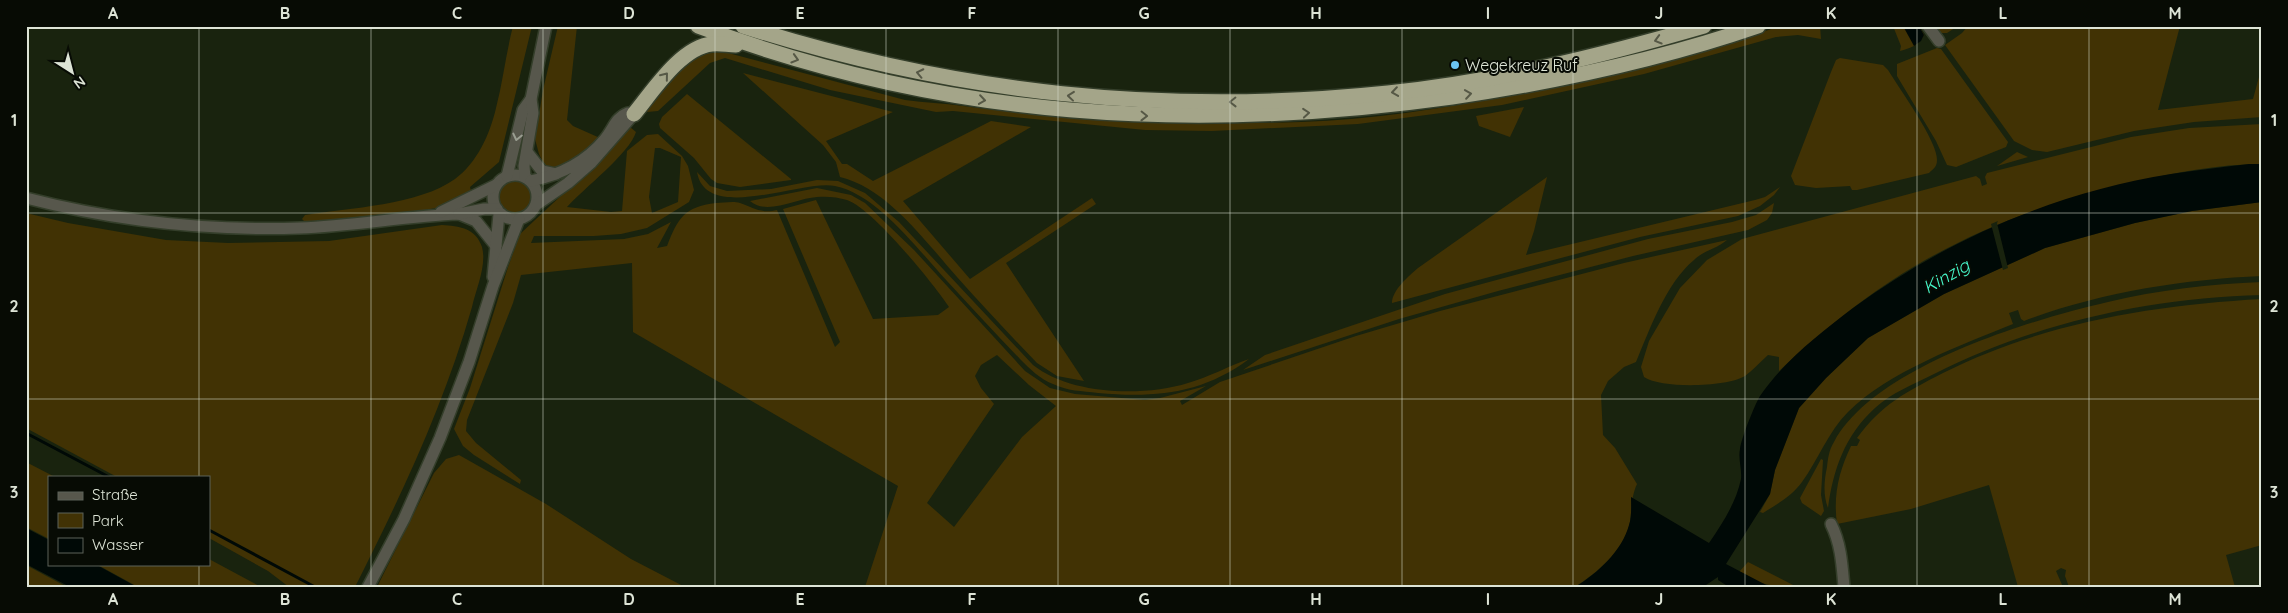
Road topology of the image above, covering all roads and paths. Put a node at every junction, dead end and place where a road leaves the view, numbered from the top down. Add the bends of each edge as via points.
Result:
1 (546, 26) edge
2 (698, 26) edge
3 (743, 26) edge
4 (770, 26) edge
5 (1704, 26) edge
6 (1758, 26) edge
7 (1928, 26) edge
8 (1939, 41) dead end
9 (793, 42) junction
10 (748, 45) junction
11 (531, 99) junction
12 (634, 114) junction
13 (527, 152) junction
14 (558, 174) junction
15 (507, 176) junction
16 (528, 179) junction
17 (496, 186) junction
18 (26, 198) edge
19 (536, 205) junction
20 (499, 212) junction
21 (459, 214) junction
22 (433, 215) junction
23 (519, 219) junction
24 (496, 246) junction
25 (493, 286) junction
26 (1831, 524) dead end
27 (368, 587) edge
28 (1844, 587) edge

1 - 11 street
2 - 10 highway
3 - 9 highway
4 - 9 highway
5 -> 9 highway via 1629,48 1461,82 1389,93 1230,102 1126,100 1025,91 893,67
10 -> 6 highway via 934,93 1076,112 1192,116 1298,113 1486,92 1594,72
7 - 8 street
12 -> 10 highway via 672,68 692,51 711,44
11 - 13 street via 533,113
11 -> 15 street via 523,110
12 - 14 street via 628,112 617,119 597,148
12 - 19 street via 592,162
13 - 14 street via 542,171
13 - 16 street via 524,166
14 - 16 street
15 - 16 street via 513,174
15 - 17 street
16 - 19 street via 537,192
17 - 20 street via 493,198
17 - 22 street
18 - 22 street via 147,222 191,225 301,228
19 - 23 street
20 - 21 street via 479,210
20 - 23 street
20 - 24 street
21 - 22 street
21 - 24 street via 476,221
23 - 25 street
24 - 25 street
25 - 27 street via 440,438 404,519
26 - 28 street via 1842,556

